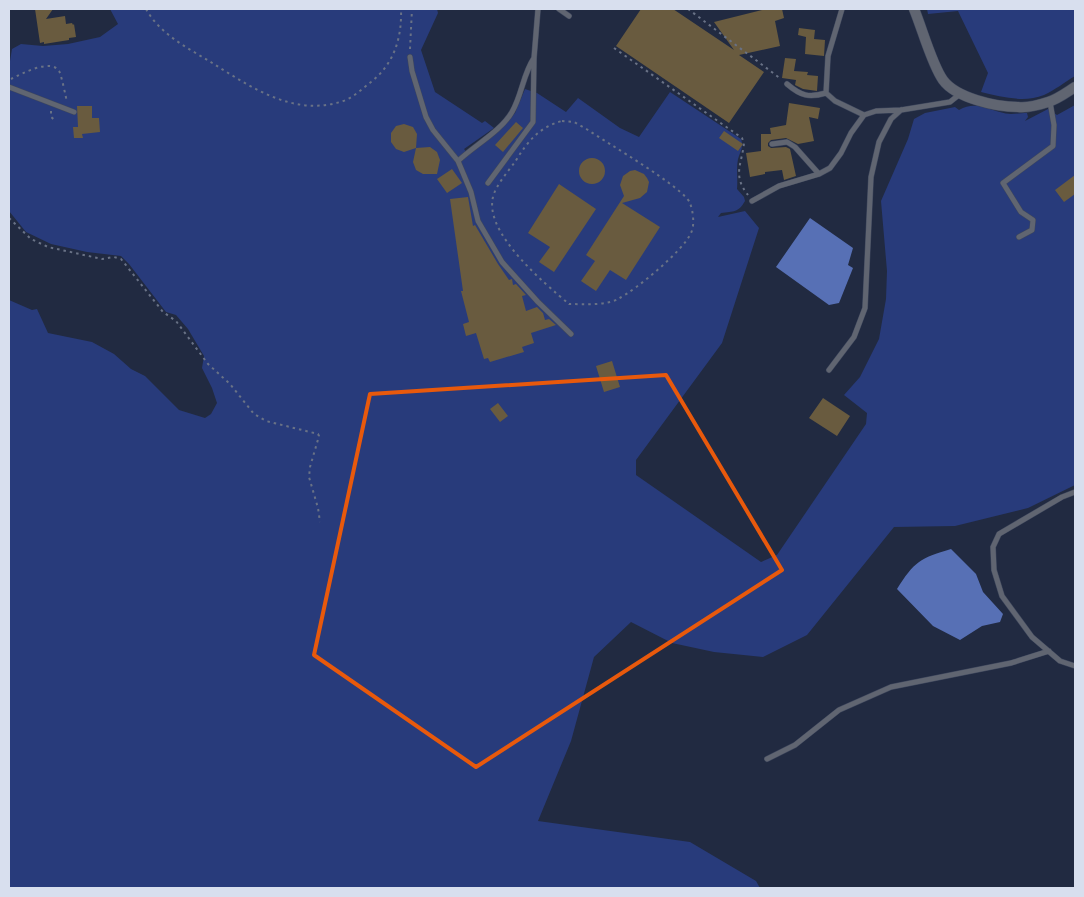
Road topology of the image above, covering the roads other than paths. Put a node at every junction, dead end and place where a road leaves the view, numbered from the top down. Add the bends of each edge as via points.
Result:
1 (538, 9) edge
2 (558, 9) edge
3 (842, 9) edge
4 (914, 9) edge
5 (569, 16) dead end
6 (410, 57) road end
7 (534, 58) junction
8 (787, 84) road end
9 (9, 87) edge
10 (1075, 87) edge
11 (826, 93) junction
12 (960, 94) junction
13 (1050, 102) junction
14 (901, 110) junction
15 (71, 111) road end
16 (864, 115) junction
17 (772, 144) dead end
18 (458, 161) junction
19 (819, 174) junction
20 (488, 183) dead end
21 (752, 201) road end
22 (1019, 237) dead end
23 (571, 334) dead end
24 (829, 370) dead end
25 (1075, 492) edge
26 (1049, 651) junction
27 (1075, 666) edge
28 (767, 759) dead end

1 - 7 lane
2 - 5 lane
3 - 11 lane via 828,56
4 - 12 street via 943,80
6 - 18 lane via 426,117
7 - 18 lane via 520,98 507,121
7 - 20 lane via 533,122
8 - 11 lane via 813,97
9 - 15 lane
10 - 13 street
11 - 16 lane
12 - 13 street via 1018,108
12 - 14 lane via 950,102
13 - 22 lane via 1053,146 1003,183 1021,212 1033,220 1032,230
14 - 16 lane
14 - 24 lane via 891,119 879,142 871,177 865,308 854,337
16 - 19 lane via 830,168
17 - 19 lane via 787,142
18 - 23 lane via 471,192 478,221 502,262
19 - 21 lane via 779,186
25 - 26 lane via 998,534 993,547 994,570 1002,596 1032,638
26 - 27 lane via 1060,661
26 - 28 lane via 1011,663 892,686 839,710 794,745

